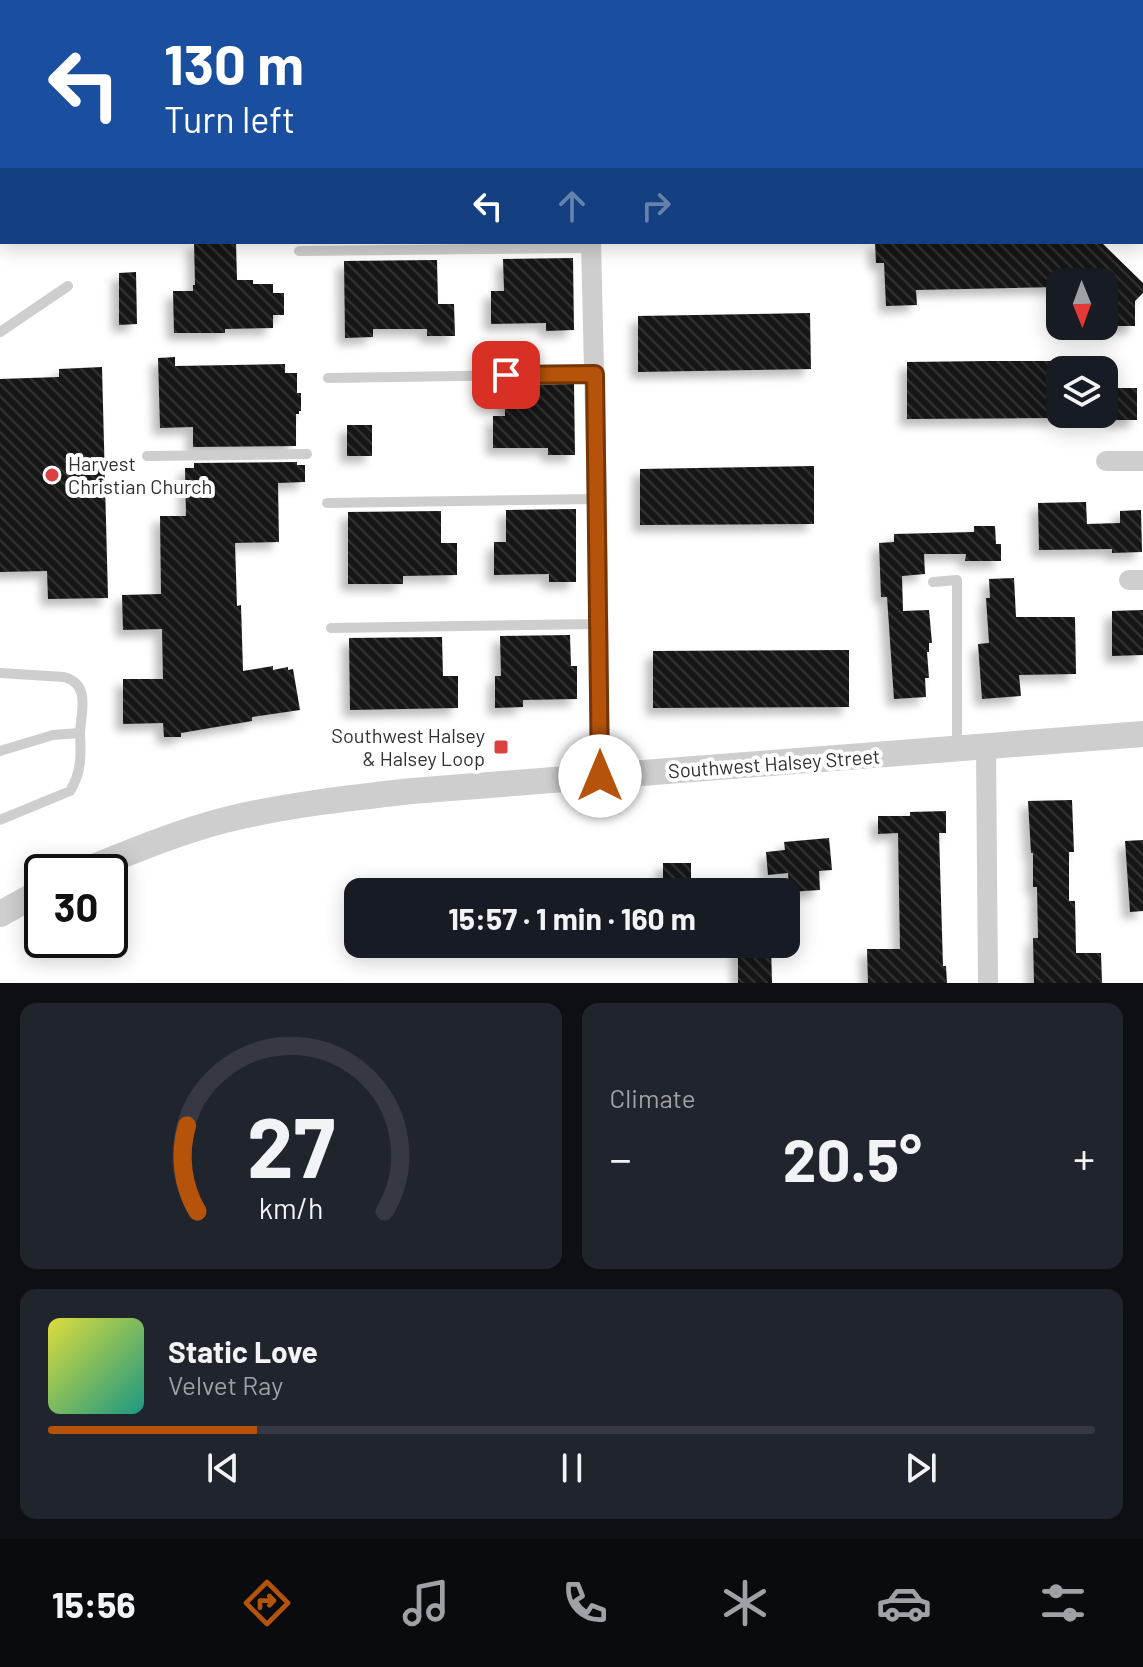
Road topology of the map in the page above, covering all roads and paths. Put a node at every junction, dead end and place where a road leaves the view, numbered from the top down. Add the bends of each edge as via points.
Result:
1 (592, 245) edge
2 (299, 251) dead end
3 (68, 286) dead end
4 (0, 332) edge
5 (595, 374) junction
6 (328, 378) dead end
7 (307, 454) dead end
8 (147, 456) dead end
9 (1106, 461) dead end
10 (1143, 461) edge
11 (597, 499) junction
12 (327, 503) dead end
13 (933, 582) dead end
14 (599, 624) junction
15 (331, 628) dead end
16 (0, 673) edge
17 (80, 733) junction
18 (1143, 734) edge
19 (986, 748) junction
20 (957, 750) junction
21 (0, 751) edge
22 (600, 776) junction
23 (0, 820) edge
24 (128, 854) edge
25 (24, 901) edge
26 (0, 914) edge
27 (988, 983) edge

1 - 2 lane
1 - 5 street
3 - 4 lane
5 - 6 lane
5 - 11 street
7 - 8 lane
9 - 10 street
11 - 12 lane
11 - 14 street
13 - 20 lane via 957,580
14 - 15 lane
14 - 22 street
16 - 17 lane via 74,680 82,696
17 - 21 lane
17 - 23 lane via 80,768 70,791
18 - 19 street, Southwest Halsey Street
19 - 20 street, Southwest Halsey Street
19 - 27 street
20 - 22 street, Southwest Halsey Street
22 - 24 street, Southwest Halsey Street via 346,798 226,820
25 - 26 street

